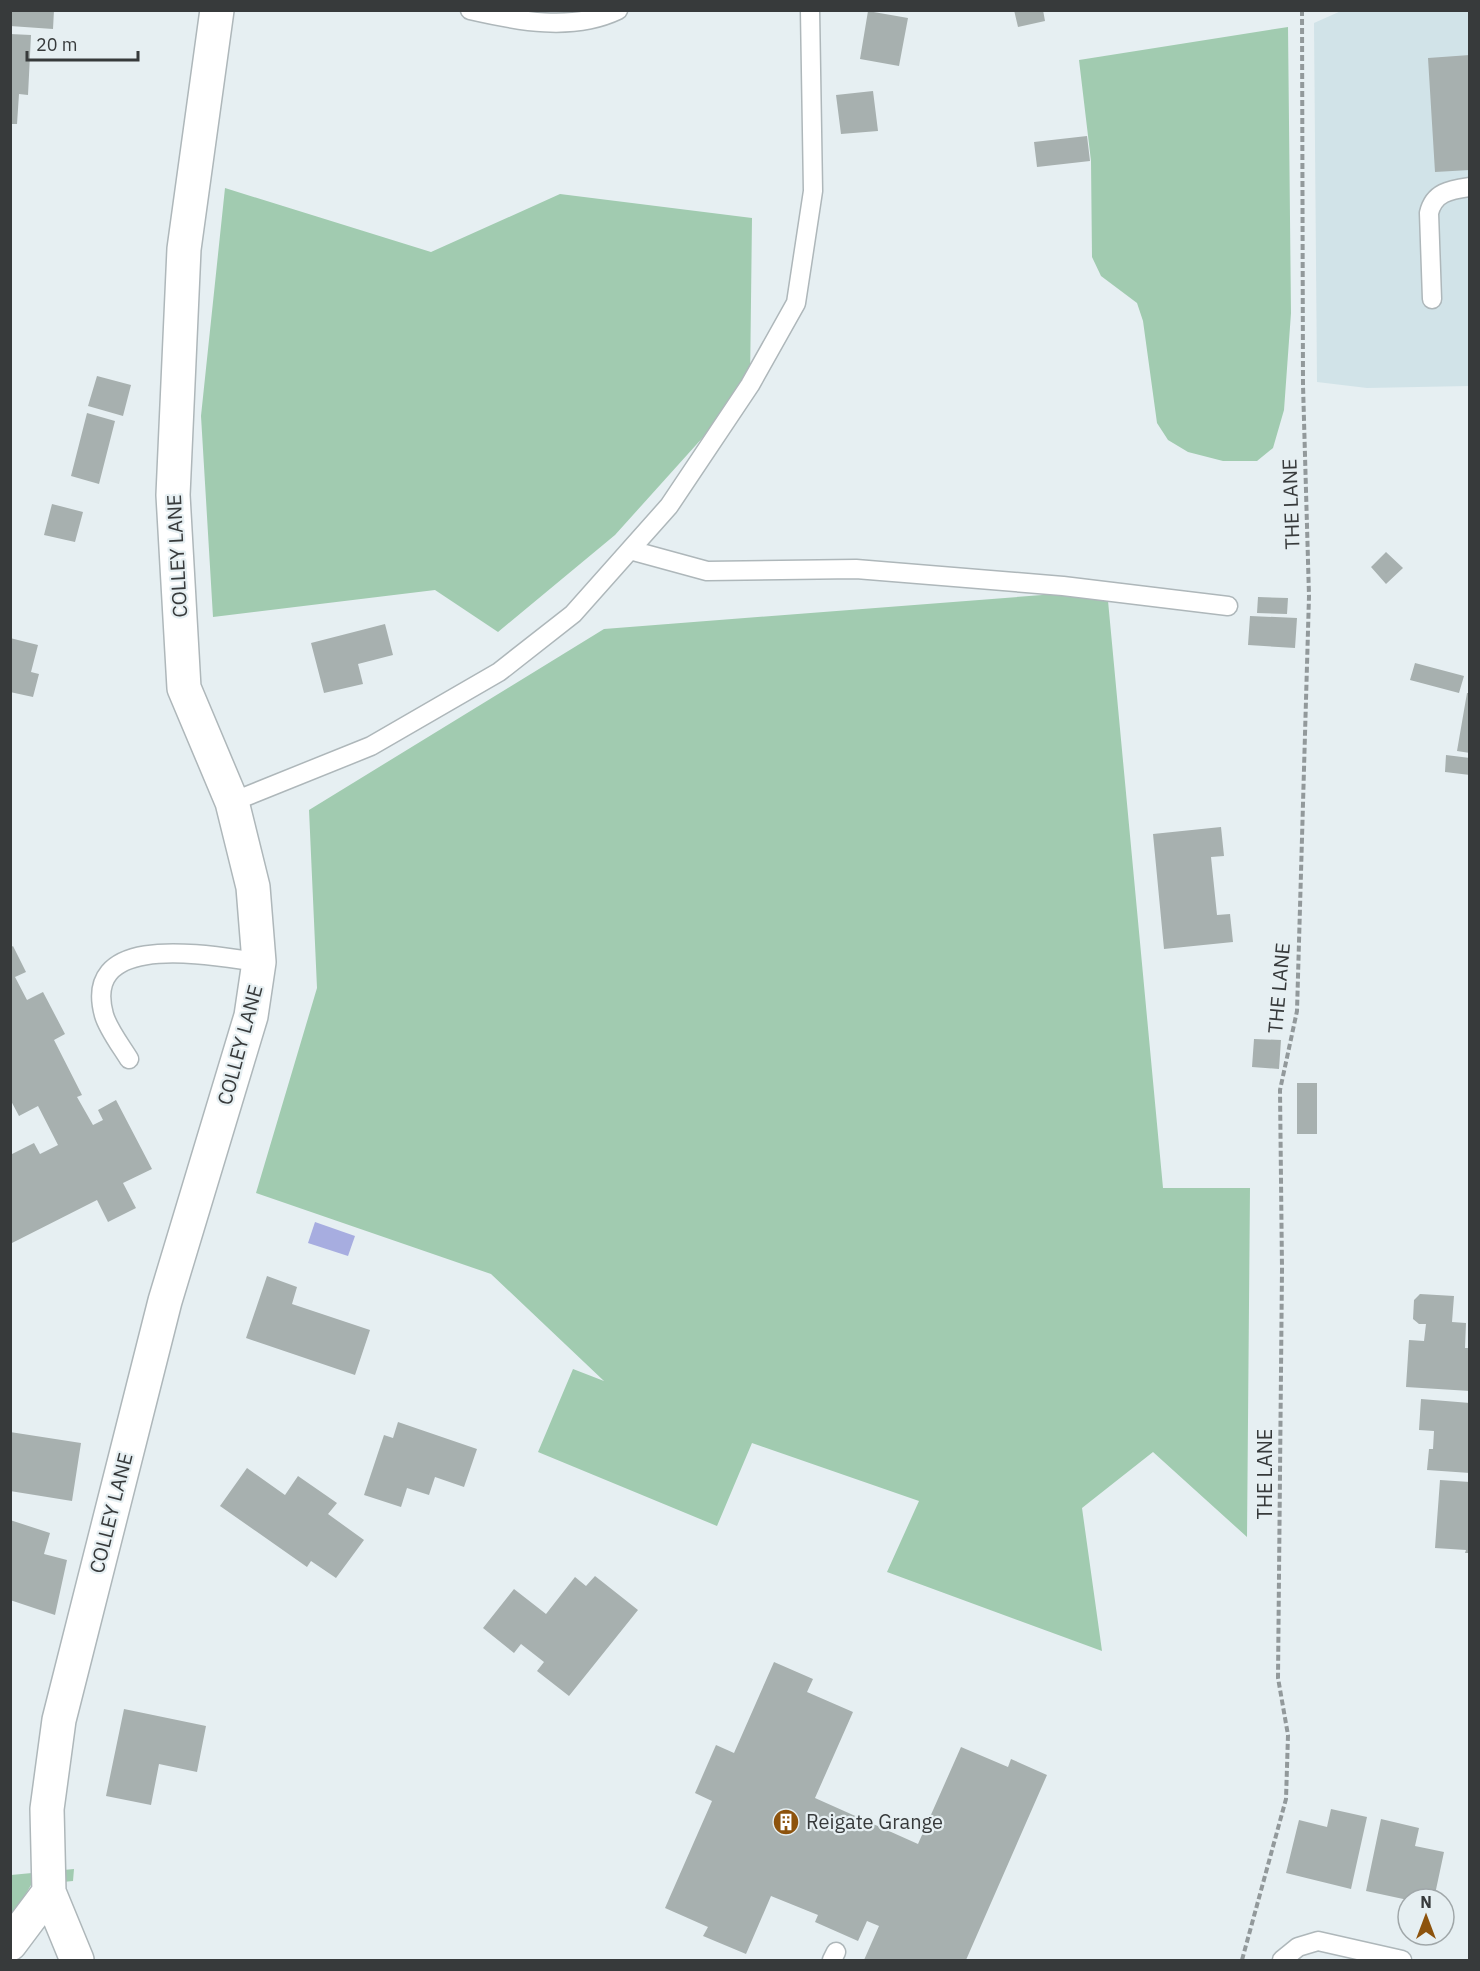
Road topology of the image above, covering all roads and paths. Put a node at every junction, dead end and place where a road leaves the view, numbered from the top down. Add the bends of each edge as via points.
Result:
1 (218, 10) edge
2 (470, 10) edge
3 (618, 10) edge
4 (810, 10) edge
5 (1302, 10) edge
6 (1470, 188) edge
7 (1432, 299) dead end
8 (630, 550) junction
9 (1228, 606) dead end
10 (232, 802) junction
11 (260, 962) junction
12 (129, 1059) dead end
13 (49, 1892) junction
14 (10, 1944) edge
15 (77, 1960) edge
16 (1242, 1960) edge
17 (1282, 1960) edge
18 (1402, 1960) edge

1 - 10 street, COLLEY LANE via 184,249 173,495 184,688
2 - 3 lane via 508,19 557,23 597,20
4 - 8 lane via 813,191 796,303 750,385 669,506
5 - 16 path, THE LANE via 1303,386 1309,596 1296,1011 1280,1090 1278,1678 1288,1735 1286,1799
6 - 7 lane via 1446,190 1432,202
8 - 9 lane via 707,571 856,569 1063,586
8 - 10 lane via 573,614 498,672 371,746
10 - 11 street, COLLEY LANE via 253,887
11 - 12 lane via 169,952 127,959 111,970 104,982 104,1016
11 - 13 street, COLLEY LANE via 251,1016 165,1301 59,1720 47,1809
13 - 14 street
13 - 15 street, COLLEY LANE
17 - 18 lane via 1298,1947 1318,1941

